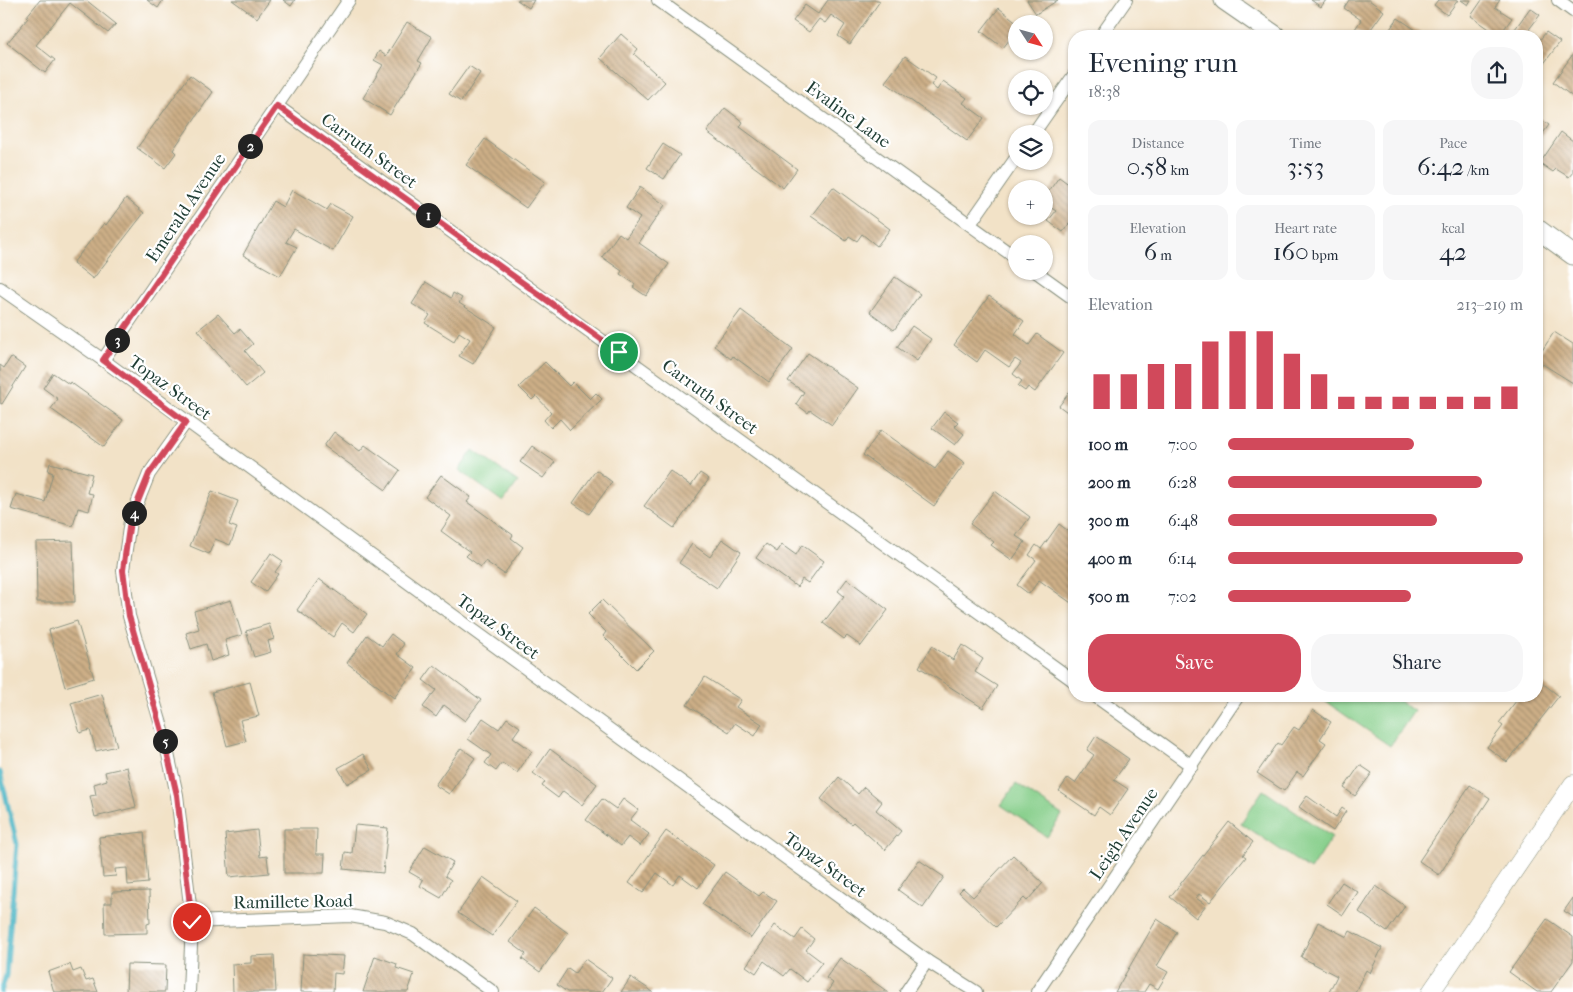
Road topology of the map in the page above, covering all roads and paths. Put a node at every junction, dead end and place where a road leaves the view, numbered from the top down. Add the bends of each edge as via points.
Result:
1 (349, 0) edge
2 (658, 0) edge
3 (1126, 0) edge
4 (1224, 0) edge
5 (1558, 0) edge
6 (1573, 11) edge
7 (1105, 30) edge
8 (1267, 30) edge
9 (1068, 84) edge
10 (277, 106) junction
11 (1039, 125) edge
12 (1008, 169) edge
13 (970, 224) junction
14 (1543, 233) edge
15 (1008, 252) edge
16 (1573, 255) edge
17 (1048, 280) edge
18 (0, 288) edge
19 (1068, 295) edge
20 (103, 360) junction
21 (186, 422) junction
22 (1068, 677) edge
23 (1103, 702) edge
24 (1234, 702) edge
25 (1192, 766) junction
26 (1573, 784) edge
27 (192, 922) junction
28 (927, 961) junction
29 (189, 992) edge
30 (493, 992) edge
31 (906, 992) edge
32 (976, 992) edge
33 (1037, 992) edge
34 (1431, 992) edge

1 - 10 street, Emerald Avenue
2 - 13 street, Evaline Lane
3 - 7 street
4 - 8 main road
5 - 6 street
9 - 11 street
10 - 20 street, Emerald Avenue
10 - 22 street, Carruth Street
12 - 13 street
13 - 15 street, Evaline Lane
14 - 16 main road
17 - 19 street
18 - 20 street, Topaz Street
20 - 21 street, Topaz Street
21 - 27 street via 149,474 130,521 123,570 129,616 177,795
21 - 28 street, Topaz Street
23 - 25 street
24 - 25 street, Leigh Avenue
25 - 33 street, Leigh Avenue
26 - 34 main road
27 - 29 street
27 - 30 street, Ramillete Road via 350,916 385,922 413,934
28 - 31 street
28 - 32 street, Topaz Street

